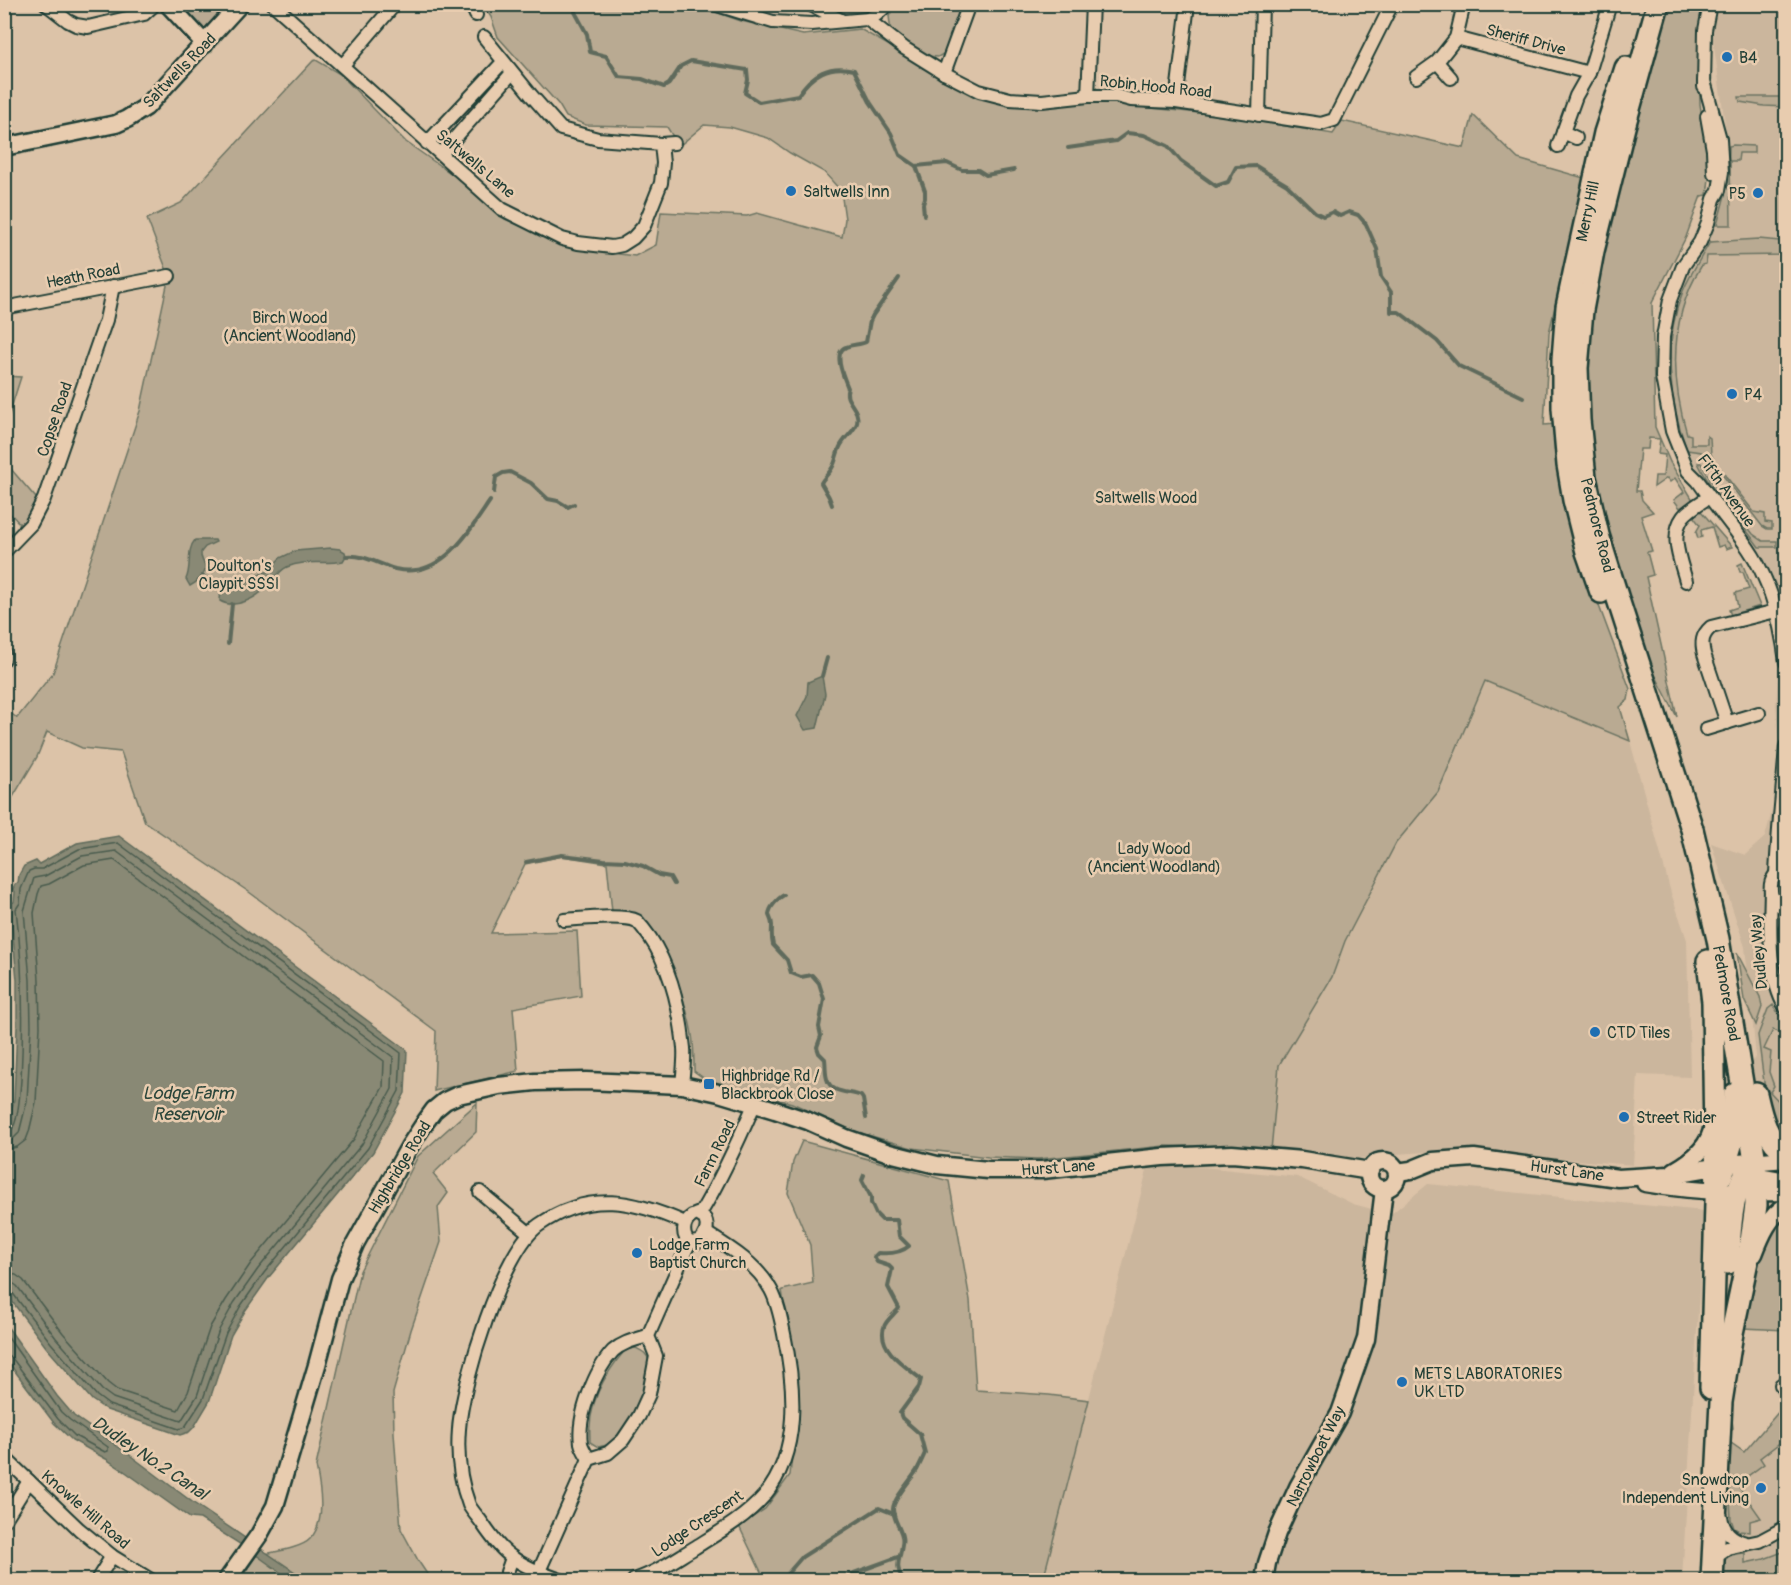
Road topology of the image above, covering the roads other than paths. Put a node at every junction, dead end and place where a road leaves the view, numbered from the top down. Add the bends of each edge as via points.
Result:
1 (46, 4) edge
2 (155, 4) edge
3 (168, 4) edge
4 (240, 4) edge
5 (273, 4) edge
6 (395, 4) edge
7 (714, 4) edge
8 (809, 4) edge
9 (888, 4) edge
10 (969, 4) edge
11 (1092, 4) edge
12 (1188, 4) edge
13 (1262, 4) edge
14 (1392, 4) edge
15 (1464, 4) edge
16 (1610, 4) edge
17 (1646, 4) edge
18 (1658, 4) edge
19 (1710, 4) edge
20 (867, 19) junction
21 (842, 21) junction
22 (484, 37) dead end
23 (1456, 38) junction
24 (205, 44) junction
25 (503, 62) junction
26 (1437, 62) junction
27 (343, 65) junction
28 (512, 73) junction
29 (944, 73) junction
30 (1589, 73) junction
31 (1416, 77) dead end
32 (1450, 78) dead end
33 (1088, 96) junction
34 (1176, 102) junction
35 (1259, 115) junction
36 (1563, 132) junction
37 (1576, 138) dead end
38 (427, 143) junction
39 (674, 143) dead end
40 (661, 144) junction
41 (1558, 146) dead end
42 (4, 147) edge
43 (441, 154) junction
44 (169, 276) dead end
45 (113, 286) junction
46 (4, 308) edge
47 (1572, 422) junction
48 (1709, 497) junction
49 (4, 552) edge
50 (1686, 581) dead end
51 (1776, 610) junction
52 (4, 653) edge
53 (4, 659) edge
54 (1786, 662) edge
55 (1759, 713) dead end
56 (1727, 723) junction
57 (1706, 729) dead end
58 (1786, 746) edge
59 (1783, 797) junction
60 (1786, 820) edge
61 (1781, 871) edge
62 (1771, 890) junction
63 (1786, 909) edge
64 (564, 920) dead end
65 (1786, 928) edge
66 (1786, 962) edge
67 (1728, 997) junction
68 (1786, 1008) edge
69 (682, 1085) junction
70 (754, 1105) junction
71 (1715, 1107) junction
72 (1786, 1152) edge
73 (1786, 1159) edge
74 (1370, 1171) junction
75 (1397, 1172) junction
76 (1668, 1175) junction
77 (1737, 1175) junction
78 (1618, 1178) junction
79 (1786, 1181) edge
80 (1384, 1189) junction
81 (480, 1192) dead end
82 (1786, 1192) edge
83 (1786, 1206) edge
84 (700, 1214) junction
85 (685, 1223) junction
86 (529, 1233) junction
87 (706, 1233) junction
88 (689, 1243) junction
89 (1743, 1280) junction
90 (648, 1336) junction
91 (4, 1457) edge
92 (589, 1460) junction
93 (29, 1481) junction
94 (1717, 1484) junction
95 (4, 1521) edge
96 (1786, 1527) edge
97 (1746, 1543) junction
98 (112, 1556) junction
99 (513, 1558) junction
100 (1713, 1558) junction
101 (539, 1571) junction
102 (97, 1581) edge
103 (151, 1581) edge
104 (227, 1581) edge
105 (507, 1581) edge
106 (561, 1581) edge
107 (634, 1581) edge
108 (1264, 1581) edge
109 (1700, 1581) edge
110 (1712, 1581) edge

1 - 2 street via 68,21 88,27 144,14
3 - 24 street
4 - 24 street, Saltwells Road
5 - 27 street, Saltwells Lane
6 - 27 street
7 - 21 street via 773,22
8 - 21 street
9 - 20 street
10 - 29 street
11 - 33 street
12 - 34 street
13 - 35 street
14 - 35 street, Robin Hood Road via 1334,120 1320,124
15 - 23 street
16 - 30 street
17 - 47 highway, Merry Hill via 1605,133 1567,307 1563,408
18 - 47 highway, Merry Hill via 1593,251 1582,310
19 - 48 street, Fifth Avenue via 1704,81 1718,131 1722,172 1708,223 1683,266 1670,300 1663,337 1662,377 1672,431 1689,471
20 - 21 street
20 - 29 street, Robin Hood Road
22 - 25 street
23 - 26 street
23 - 30 street, Sheriff Drive
24 - 42 street, Saltwells Road via 146,107 127,119
25 - 28 street
25 - 38 street
26 - 31 street
26 - 32 street
27 - 38 street, Saltwells Lane
28 - 40 street via 561,129 598,139
28 - 43 street
29 - 33 street, Robin Hood Road via 979,91 1010,99 1042,101
30 - 36 street
33 - 34 street, Robin Hood Road
34 - 35 street, Robin Hood Road
36 - 37 street
36 - 41 street
38 - 43 street, Saltwells Lane
39 - 40 street
40 - 43 street, Saltwells Lane via 661,183 644,226 633,238 612,247 562,239 502,208
44 - 45 street, Heath Road
45 - 46 street, Heath Road
45 - 49 street, Copse Road via 106,320 44,499 31,524
47 - 67 highway, Pedmore Road via 1598,535 1692,829
47 - 71 highway, Pedmore Road via 1570,476 1587,552 1680,834 1700,916 1713,1002
48 - 50 street via 1683,517 1678,528 1677,548
48 - 51 street, Fifth Avenue via 1749,550
51 - 54 street, Fifth Avenue
51 - 56 street via 1711,627 1703,638 1704,654
52 - 53 street
55 - 56 street
56 - 57 street
58 - 59 street
59 - 60 street
59 - 61 street via 1779,819
61 - 62 street, Dudley Way via 1772,880
62 - 63 street via 1774,900
62 - 68 street, Dudley Way via 1776,987
64 - 69 street via 623,918 637,921 648,934 669,979 678,1013 685,1051
65 - 66 street, Dudley Way
67 - 72 highway via 1744,1023 1760,1110 1770,1138
67 - 77 highway, Pedmore Road
67 - 77 highway
69 - 70 street, Highbridge Road
69 - 104 street, Highbridge Road via 586,1081 499,1086 458,1095 434,1110 355,1244 340,1279 275,1506
70 - 74 street, Hurst Lane via 889,1153 937,1165 1042,1170 1232,1154
70 - 84 street, Farm Road
71 - 76 street via 1712,1133 1693,1158
71 - 77 highway, Pedmore Road
73 - 77 street
74 - 75 street via 1384,1161
74 - 80 street via 1373,1185
75 - 78 street, Hurst Lane via 1432,1161 1474,1158
75 - 80 street via 1392,1186
76 - 77 street, Hurst Lane
76 - 78 street, Hurst Lane
77 - 78 street via 1681,1189
77 - 79 street
77 - 82 street
77 - 89 highway, Pedmore Road via 1756,1205
77 - 109 highway via 1705,1456
80 - 108 street, Narrowboat Way via 1366,1339 1340,1413 1277,1533
81 - 86 street
83 - 89 street via 1765,1228
84 - 85 street via 690,1216
84 - 87 street via 706,1221
85 - 86 street via 638,1205 597,1202 551,1218
85 - 88 street via 684,1235
86 - 99 street via 488,1315 472,1362 459,1430 461,1471 470,1507
87 - 88 street via 698,1242
87 - 107 street, Lodge Crescent via 746,1261 771,1290 790,1363 790,1437 776,1477 753,1508 679,1557
88 - 90 street
89 - 94 highway, Pedmore Road via 1721,1402
90 - 92 street via 656,1356 649,1394 639,1416 623,1440 608,1453
90 - 92 street via 628,1341 614,1351 600,1370 585,1404 581,1428 581,1445
91 - 93 street, Knowle Hill Road
92 - 101 street
93 - 95 street
93 - 98 street, Knowle Hill Road
94 - 97 street via 1726,1531 1734,1540
94 - 100 highway, Pedmore Road
96 - 97 street via 1770,1537
97 - 100 street via 1727,1548
98 - 102 street
98 - 103 street, Knowle Hill Road
99 - 101 street
99 - 105 street
100 - 110 highway, Pedmore Road
101 - 106 street

